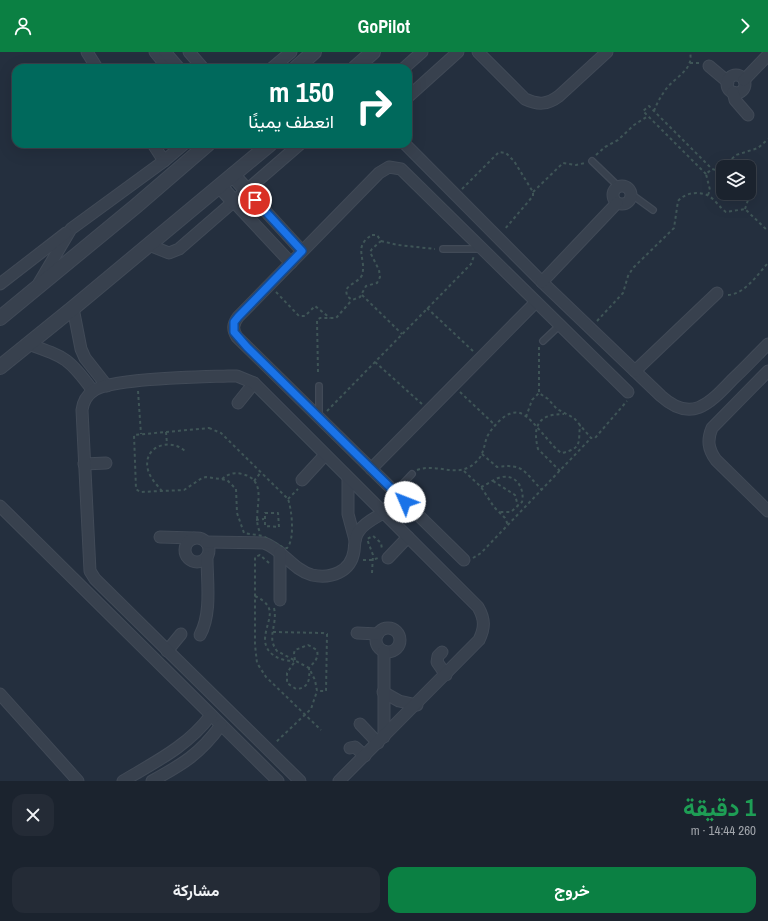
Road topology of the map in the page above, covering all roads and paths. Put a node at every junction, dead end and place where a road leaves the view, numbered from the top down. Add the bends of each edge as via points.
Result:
1 (87, 52) edge
2 (156, 52) edge
3 (165, 52) edge
4 (189, 52) edge
5 (291, 52) edge
6 (314, 52) edge
7 (373, 52) edge
8 (422, 52) edge
9 (458, 52) edge
10 (478, 52) edge
11 (607, 52) edge
12 (690, 52) edge
13 (768, 55) edge
14 (94, 64) edge
15 (165, 64) edge
16 (176, 64) edge
17 (200, 64) edge
18 (277, 64) edge
19 (300, 64) edge
20 (360, 64) edge
21 (408, 64) edge
22 (709, 66) dead end
23 (744, 80) junction
24 (728, 82) junction
25 (733, 92) junction
26 (412, 93) edge
27 (654, 111) junction
28 (656, 114) junction
29 (748, 115) dead end
30 (648, 116) junction
31 (652, 119) junction
32 (666, 124) junction
33 (662, 129) junction
34 (681, 139) junction
35 (768, 139) edge
36 (676, 144) junction
37 (156, 148) edge
38 (179, 148) edge
39 (203, 148) edge
40 (265, 148) edge
41 (295, 148) edge
42 (409, 148) edge
43 (696, 154) junction
44 (691, 159) junction
45 (731, 160) edge
46 (164, 161) junction
47 (592, 161) junction
48 (706, 164) junction
49 (701, 169) junction
50 (712, 169) junction
51 (716, 170) edge
52 (706, 174) junction
53 (233, 175) junction
54 (220, 186) junction
55 (618, 186) junction
56 (247, 191) junction
57 (533, 192) junction
58 (631, 194) junction
59 (456, 195) junction
60 (708, 195) junction
61 (748, 200) edge
62 (234, 202) junction
63 (616, 203) junction
64 (653, 210) dead end
65 (745, 210) junction
66 (72, 229) junction
67 (768, 231) edge
68 (498, 237) junction
69 (381, 241) junction
70 (149, 245) junction
71 (436, 249) dead end
72 (443, 249) dead end
73 (478, 249) junction
74 (302, 251) junction
75 (290, 263) junction
76 (768, 263) edge
77 (542, 282) junction
78 (0, 284) edge
79 (269, 286) junction
80 (35, 290) junction
81 (717, 293) joint
82 (362, 294) junction
83 (352, 300) junction
84 (536, 302) junction
85 (73, 308) junction
86 (427, 308) junction
87 (0, 318) edge
88 (330, 318) junction
89 (560, 325) junction
90 (590, 328) junction
91 (402, 334) junction
92 (542, 343) joint
93 (28, 344) junction
94 (768, 344) edge
95 (481, 357) junction
96 (375, 362) junction
97 (0, 367) edge
98 (635, 371) junction
99 (768, 371) edge
100 (318, 372) dead end
101 (137, 381) junction
102 (254, 383) junction
103 (107, 386) junction
104 (319, 386) dead end
105 (453, 386) junction
106 (93, 391) junction
107 (628, 392) joint
108 (539, 393) junction
109 (238, 403) dead end
110 (429, 410) junction
111 (567, 414) junction
112 (526, 418) junction
113 (319, 419) junction
114 (580, 424) junction
115 (496, 426) junction
116 (537, 427) junction
117 (166, 432) junction
118 (141, 434) junction
119 (591, 438) junction
120 (167, 444) junction
121 (185, 452) dead end
122 (482, 454) junction
123 (325, 455) junction
124 (106, 463) dead end
125 (84, 464) junction
126 (371, 469) junction
127 (464, 471) junction
128 (560, 471) junction
129 (261, 472) junction
130 (414, 472) joint
131 (348, 478) junction
132 (221, 479) junction
133 (302, 480) dead end
134 (254, 481) junction
135 (493, 481) junction
136 (481, 487) junction
137 (542, 490) junction
138 (162, 491) junction
139 (395, 492) junction
140 (0, 506) edge
141 (518, 507) junction
142 (768, 511) edge
143 (500, 512) junction
144 (384, 513) junction
145 (256, 520) junction
146 (264, 520) junction
147 (508, 525) junction
148 (263, 536) junction
149 (160, 537) dead end
150 (408, 537) junction
151 (194, 538) junction
152 (355, 540) junction
153 (206, 542) junction
154 (280, 552) junction
155 (207, 558) junction
156 (388, 558) dead end
157 (372, 560) junction
158 (464, 560) joint
159 (271, 567) dead end
160 (372, 573) dead end
161 (255, 596) junction
162 (276, 602) joint
163 (273, 632) junction
164 (181, 634) dead end
165 (357, 634) dead end
166 (378, 634) junction
167 (200, 635) dead end
168 (167, 651) junction
169 (384, 651) junction
170 (442, 652) dead end
171 (295, 661) junction
172 (309, 668) junction
173 (446, 675) junction
174 (317, 691) junction
175 (383, 692) junction
176 (0, 694) edge
177 (417, 705) junction
178 (211, 715) junction
179 (305, 715) junction
180 (360, 724) dead end
181 (221, 725) junction
182 (321, 730) dead end
183 (381, 740) junction
184 (350, 748) dead end
185 (268, 750) junction
186 (365, 756) junction
187 (78, 781) edge
188 (123, 781) edge
189 (152, 781) edge
190 (278, 781) edge
191 (300, 781) edge
192 (339, 781) edge

1 - 14 street
2 - 15 street
3 - 16 street
4 - 17 street
5 - 18 street
6 - 19 street
7 - 20 street
8 - 21 street
9 - 26 street
10 - 11 street via 525,99 543,104 559,96
12 - 27 path via 688,69 666,89
13 - 23 street
22 - 24 street
23 - 24 street via 742,77 733,76
23 - 25 street via 744,88 737,93
24 - 25 street
25 - 29 street via 735,100
27 - 28 path
27 - 30 path via 648,106 643,111
28 - 31 path
28 - 32 path
30 - 31 path
30 - 47 path via 605,147
31 - 33 path
32 - 33 path
32 - 34 path
33 - 36 path
34 - 36 path
34 - 43 path
35 - 45 path via 758,148 736,155
36 - 44 path
37 - 46 street
38 - 46 street
39 - 80 street
40 - 53 street
41 - 56 street
42 - 59 street
43 - 44 path
43 - 48 path
44 - 49 path
46 - 66 street
47 - 55 lane
47 - 57 path via 580,165 563,163
48 - 49 path
48 - 50 path
49 - 52 path
50 - 51 path
50 - 52 path
52 - 60 path via 710,190
53 - 54 street
53 - 56 street
54 - 62 street
54 - 70 street
55 - 58 street via 627,187
55 - 63 street via 612,192
56 - 62 street
56 - 74 street
57 - 59 path via 514,161 502,152 496,154
57 - 68 path via 531,199
58 - 63 street via 625,204
58 - 64 lane
59 - 68 street
60 - 65 path via 726,212
60 - 90 path via 693,193 681,198 676,206 674,228 630,272 623,293
61 - 65 path
62 - 70 street via 179,249 169,253
62 - 75 street
63 - 77 street
65 - 67 path
66 - 78 street
66 - 80 street
68 - 77 street
69 - 71 path
69 - 82 path via 370,252 380,277 377,283 366,286
69 - 83 path via 377,235 372,235 362,246 361,277 346,290 347,296
70 - 85 street
72 - 73 lane
73 - 74 street via 401,169 395,167 378,173
73 - 84 street
73 - 86 path via 471,264
74 - 75 street
75 - 79 street
76 - 81 path via 739,293
77 - 90 street
79 - 88 path via 299,316 305,316 315,306
79 - 113 street via 234,322 234,332
80 - 87 street
81 - 98 street
82 - 83 path via 358,299
82 - 91 path
83 - 88 path via 336,318
84 - 89 street
84 - 95 street
85 - 93 street
85 - 103 street via 81,350
86 - 91 path
86 - 95 path
88 - 100 path via 317,320
89 - 92 lane
89 - 107 street
90 - 98 street
91 - 96 path
92 - 108 path via 538,352
93 - 97 street
93 - 106 street via 67,360 75,366
94 - 98 street via 710,403 693,409 680,408 668,402
95 - 105 street
96 - 110 path
96 - 113 path
99 - 142 street via 712,428 709,436 711,453 716,460
101 - 102 street via 237,376
101 - 103 street
101 - 118 path
102 - 109 street
102 - 123 street
103 - 106 street
104 - 113 lane
105 - 110 street
105 - 115 path
106 - 125 street via 85,399 82,410
107 - 119 path via 624,405 595,438
108 - 111 path
108 - 112 path via 532,400
110 - 126 street
111 - 114 path
111 - 116 path via 550,414 540,419
112 - 115 path via 522,413 515,412 502,419
112 - 116 path
113 - 126 street
114 - 116 path via 578,445 574,449 562,452 556,450
114 - 119 path
115 - 122 path via 488,436
116 - 128 path via 538,449
117 - 118 path
117 - 120 path
117 - 129 path via 209,428 216,430
118 - 138 path via 133,436 135,486 140,492
119 - 128 path
120 - 121 path via 180,447
120 - 138 path via 153,450 147,464 148,472
122 - 127 path
122 - 137 path via 497,467 518,466
123 - 131 street
123 - 133 street
124 - 125 street
125 - 168 street via 90,572
126 - 139 street
127 - 130 path via 424,469
127 - 136 path
128 - 137 path
129 - 134 path
129 - 148 path via 288,499 292,509 289,546 284,548
130 - 139 lane
131 - 144 street
131 - 152 street via 348,514
132 - 134 path via 237,473 246,475
132 - 138 path via 204,477 184,490
132 - 148 path via 231,482 236,489 237,513 244,533
134 - 145 path via 259,493
135 - 136 path
135 - 141 path via 515,495
135 - 141 path via 504,476 517,481 523,492
136 - 143 path
137 - 147 path
139 - 158 street
140 - 178 street
141 - 143 path via 511,512
143 - 147 path
144 - 150 street
144 - 152 street via 361,528
145 - 146 path
145 - 148 path
146 - 146 path via 265,513 278,513 279,526 266,527
147 - 158 path via 481,553
149 - 151 street
150 - 156 street
150 - 173 street via 482,613 484,627 479,640
151 - 153 street
151 - 155 street via 185,546 186,555 195,562
152 - 154 street via 354,552 348,566 332,575 311,574
153 - 154 street via 260,542
153 - 155 street via 209,550
154 - 162 street
155 - 167 street via 207,614 206,624
157 - 157 path via 372,550 367,539 373,536 381,543 382,548 381,554
157 - 160 path
159 - 161 path via 265,558 258,555 255,557
161 - 171 path via 262,599 270,612 265,639 268,650 283,661
161 - 179 path via 257,663 266,677
162 - 163 path
163 - 171 path via 272,642 277,651
163 - 174 path via 327,634 326,691
164 - 168 street
165 - 166 street
166 - 169 street via 376,642 380,650
166 - 169 street via 388,628 398,634 398,646 392,651
168 - 185 street
169 - 175 street
170 - 173 street via 437,662
171 - 172 path
171 - 172 path via 295,650 308,645 313,646 318,655 317,660
171 - 172 path via 286,678 296,690 309,682
172 - 174 path
173 - 177 street
174 - 179 path via 313,705
175 - 177 street via 399,701
175 - 183 street
176 - 187 street
177 - 183 street
178 - 181 street
178 - 188 street via 197,732 176,750
179 - 182 path
179 - 185 path
180 - 183 street
181 - 189 street via 191,758
181 - 190 street
183 - 186 street
184 - 186 street via 355,747
185 - 191 street
186 - 192 street

